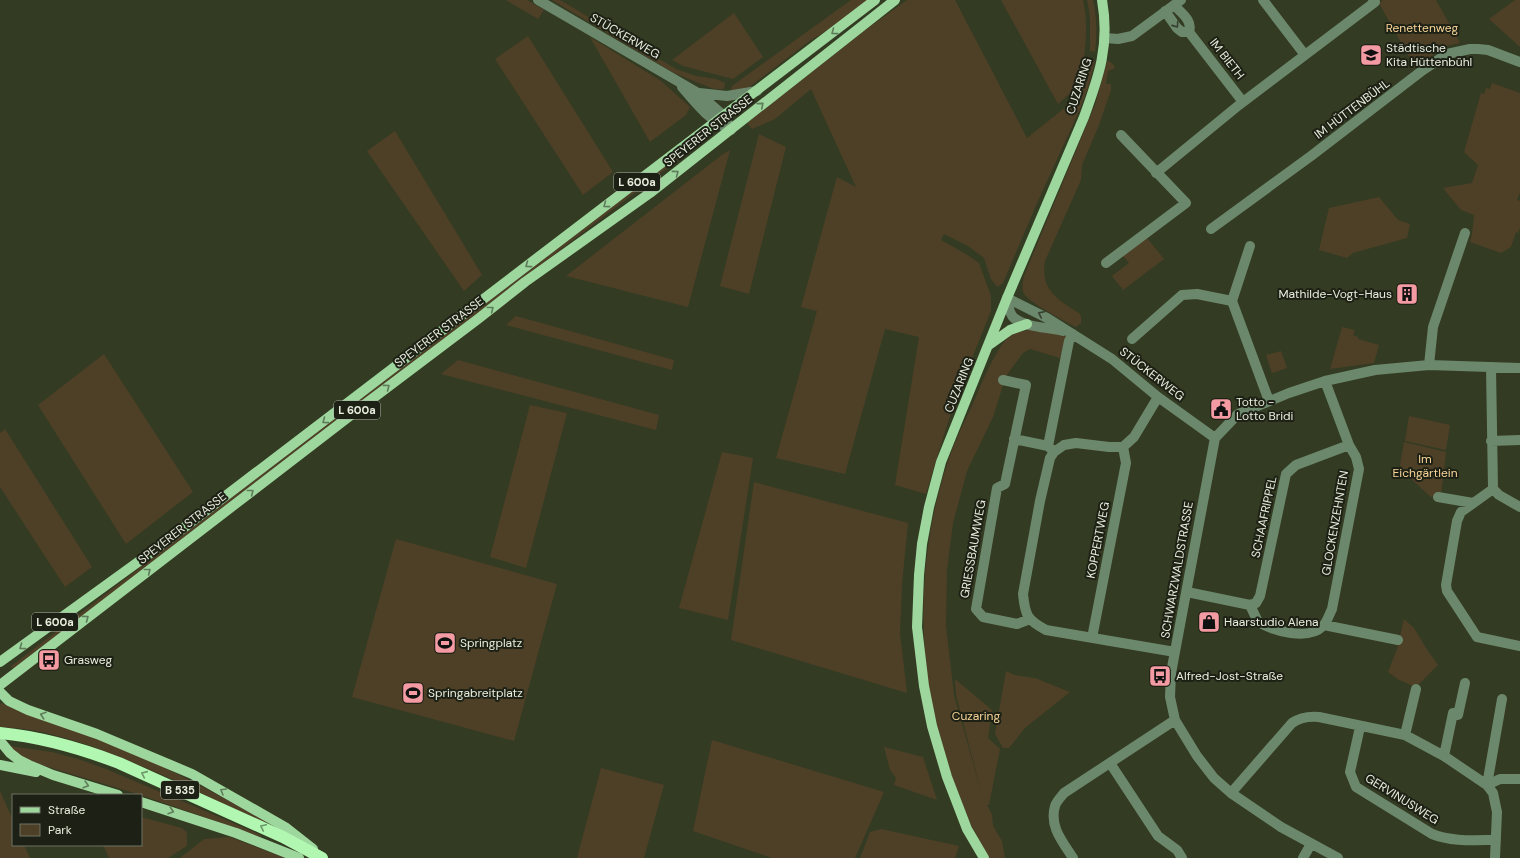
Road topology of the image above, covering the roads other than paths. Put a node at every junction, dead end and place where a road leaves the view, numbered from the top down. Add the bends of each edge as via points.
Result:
1 (538, 0) edge
2 (876, 0) edge
3 (895, 0) edge
4 (1102, 0) edge
5 (1263, 0) edge
6 (1374, 1) edge
7 (1178, 2) edge
8 (1166, 11) junction
9 (1189, 32) junction
10 (1105, 38) junction
11 (1305, 55) junction
12 (1520, 62) edge
13 (678, 81) junction
14 (756, 91) junction
15 (698, 93) junction
16 (1243, 102) junction
17 (724, 116) junction
18 (715, 122) junction
19 (731, 130) junction
20 (1121, 135) dead end
21 (1156, 173) junction
22 (1211, 229) dead end
23 (1465, 233) dead end
24 (1250, 246) dead end
25 (1106, 263) dead end
26 (1007, 298) junction
27 (1232, 301) junction
28 (1027, 324) junction
29 (1073, 334) junction
30 (1132, 339) dead end
31 (989, 345) junction
32 (1429, 365) junction
33 (1491, 367) junction
34 (1520, 368) edge
35 (1003, 380) dead end
36 (1325, 381) junction
37 (1158, 397) junction
38 (1269, 401) junction
39 (1215, 438) junction
40 (1014, 439) junction
41 (1520, 440) edge
42 (1491, 441) junction
43 (1349, 445) junction
44 (1123, 447) junction
45 (1051, 449) junction
46 (1493, 489) junction
47 (1438, 497) dead end
48 (1473, 503) junction
49 (1520, 506) edge
50 (1186, 592) junction
51 (1250, 605) junction
52 (1030, 619) junction
53 (1324, 625) junction
54 (1092, 638) junction
55 (1398, 640) dead end
56 (1520, 646) edge
57 (1176, 652) junction
58 (0, 662) edge
59 (1466, 683) dead end
60 (0, 685) edge
61 (1416, 689) dead end
62 (0, 692) edge
63 (1502, 699) dead end
64 (1175, 720) junction
65 (1360, 726) junction
66 (0, 733) edge
67 (1405, 735) junction
68 (0, 741) edge
69 (1444, 756) junction
70 (1110, 763) junction
71 (0, 765) edge
72 (53, 775) junction
73 (1520, 780) edge
74 (1487, 785) junction
75 (1231, 793) junction
76 (115, 794) edge
77 (142, 802) edge
78 (1496, 840) junction
79 (1312, 844) junction
80 (299, 858) edge
81 (322, 858) edge
82 (326, 858) edge
83 (984, 858) edge
84 (1073, 858) edge
85 (1182, 858) edge
86 (1303, 858) edge
87 (1338, 858) edge
88 (1495, 858) edge

1 - 13 street, STÜCKERWEG
2 -> 14 main road, SPEYERER STRASSE / L 600a
19 -> 3 main road, SPEYERER STRASSE / L 600a
4 - 10 main road, CUZARING via 1106,19
5 - 11 street
6 - 11 street
7 - 8 street, IM BIETH
7 - 9 street, IM BIETH via 1189,20
8 -> 9 street, IM BIETH via 1177,28 1182,32
8 - 10 street, IM BIETH via 1132,36
9 - 16 street, IM BIETH
10 - 26 main road, CUZARING via 1102,62 1084,117
11 - 16 street
12 - 22 street, IM HÜTTENBÜHL via 1488,50 1470,49 1447,54
13 - 15 street, STÜCKERWEG
13 - 18 street, STÜCKERWEG
14 - 15 street via 727,96
14 - 17 main road, SPEYERER STRASSE / L 600a
15 - 17 street, STÜCKERWEG
16 - 21 street
17 - 18 main road, SPEYERER STRASSE / L 600a
17 - 19 street, STÜCKERWEG
18 - 19 street, STÜCKERWEG
18 -> 58 main road, SPEYERER STRASSE / L 600a via 156,549
60 -> 19 main road, SPEYERER STRASSE / L 600a via 358,409
20 - 21 street
21 - 25 street via 1186,203
23 - 32 street via 1433,327
24 - 27 street
26 - 28 street, STÜCKERWEG via 1014,318
29 -> 26 street, STÜCKERWEG
26 - 31 main road, CUZARING
27 - 30 street via 1197,294 1182,295
27 - 38 street
28 - 29 street, STÜCKERWEG
28 - 31 main road via 1010,330
29 - 37 street, STÜCKERWEG via 1112,360
29 - 45 street via 1069,341
31 - 83 main road, CUZARING via 935,482 922,544 917,608 918,643 932,726 947,778 967,829
32 - 33 street
32 - 36 street via 1375,370
33 - 34 street
33 - 42 street
35 - 40 street, GRIESSBAUMWEG via 1026,385
36 - 38 street
36 - 43 street, GLOCKENZEHNTEN
37 - 39 street, STÜCKERWEG
37 - 44 street via 1134,437
38 - 39 street via 1238,414
39 - 50 street, SCHWARZWALDSTRASSE
40 - 45 street
40 - 52 street, GRIESSBAUMWEG via 1005,484 997,488 976,609 983,617 1017,624
41 - 42 street
42 - 46 street
43 - 51 street, SCHAAFRIPPEL via 1296,465 1286,474 1260,596 1256,604
43 - 53 street, GLOCKENZEHNTEN via 1356,457 1358,469 1332,610
44 - 45 street via 1076,443
44 - 54 street, KOPPERTWEG via 1126,463
45 - 52 street via 1023,594 1024,609
46 - 48 street
46 - 49 street
47 - 48 street
48 - 56 street via 1461,512 1457,521 1447,591 1477,638
50 - 51 street
50 - 57 street, SCHWARZWALDSTRASSE
51 - 53 street via 1258,622 1278,630 1304,634 1318,630
52 - 54 street via 1046,630
53 - 55 street
54 - 57 street
57 - 64 street, SCHWARZWALDSTRASSE via 1171,673 1170,698
59 - 69 street via 1458,715 1454,713
61 - 67 street
82 -> 62 main road via 285,827 192,774 91,731 28,710
63 - 74 street
64 - 70 street
64 - 75 street, SCHWARZWALDSTRASSE via 1196,756 1214,778
65 - 67 street
65 - 75 street via 1311,716 1292,722
65 - 78 street, GERVINUSWEG via 1350,772 1356,787 1426,831 1440,837
81 -> 66 highway, B 535 via 283,837 119,763 69,746
67 - 69 street
68 - 72 main road via 18,760
69 - 74 street
70 - 84 street via 1064,793 1055,806 1056,832
70 - 85 street via 1158,836 1177,850
71 - 72 main road
72 -> 76 main road
73 - 74 street via 1500,779
74 - 78 street via 1493,793 1497,812
75 - 79 street, SCHWARZWALDSTRASSE via 1281,827
77 -> 80 main road, B 535 via 236,833
78 - 88 street
79 - 86 street
79 - 87 street, SCHWARZWALDSTRASSE

